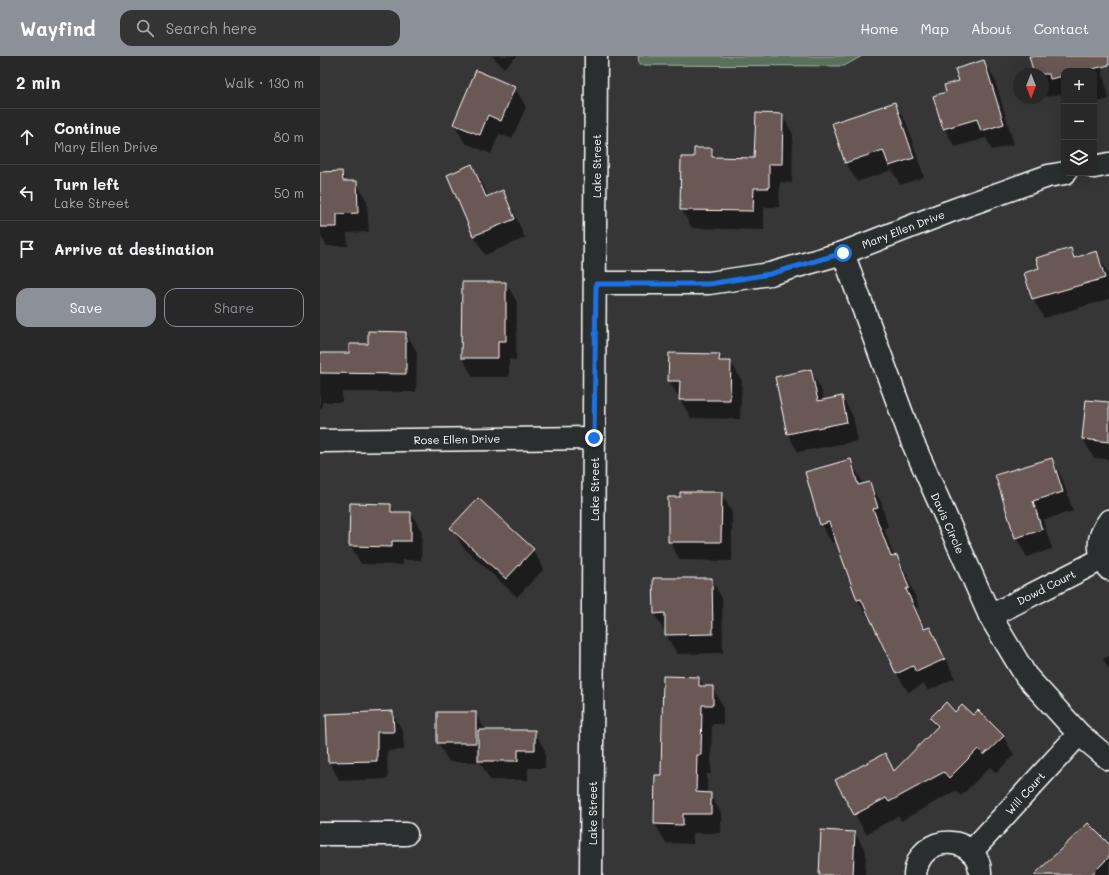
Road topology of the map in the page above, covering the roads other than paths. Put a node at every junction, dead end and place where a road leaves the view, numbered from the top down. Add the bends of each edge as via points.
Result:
1 (596, 56) edge
2 (1109, 164) edge
3 (1097, 166) edge
4 (1061, 174) edge
5 (843, 253) junction
6 (596, 284) junction
7 (594, 438) junction
8 (320, 441) edge
9 (1109, 521) edge
10 (1106, 564) edge
11 (990, 616) junction
12 (1079, 734) junction
13 (1109, 759) edge
14 (320, 834) edge
15 (406, 834) dead end
16 (971, 852) junction
17 (591, 875) edge
18 (915, 875) edge
19 (980, 875) edge

1 - 6 street, Lake Street
2 - 3 street
4 - 5 street, Mary Ellen Drive via 948,212
5 - 6 street, Mary Ellen Drive via 770,274 709,284
5 - 11 street, Davis Circle via 912,441
6 - 7 street, Lake Street
7 - 8 street, Rose Ellen Drive
7 - 17 street, Lake Street
9 - 10 street, Dowd Court via 1100,538 1099,548
10 - 11 street, Dowd Court
11 - 12 street, Davis Circle via 1026,676
12 - 13 street, Davis Circle
12 - 16 street, Will Court
14 - 15 street
16 - 18 street via 952,842 931,847 922,854
16 - 19 street

